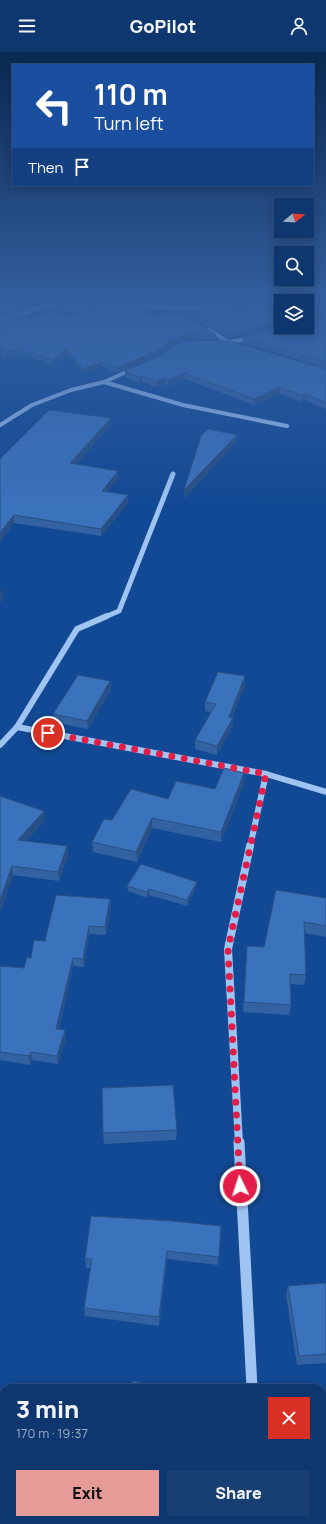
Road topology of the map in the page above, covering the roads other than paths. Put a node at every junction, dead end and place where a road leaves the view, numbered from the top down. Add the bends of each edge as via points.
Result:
1 (133, 370) edge
2 (104, 382) junction
3 (0, 425) edge
4 (287, 426) dead end
5 (172, 474) dead end
6 (17, 728) junction
7 (0, 745) edge
8 (266, 774) junction
9 (326, 792) edge
10 (252, 1384) edge

1 - 2 street
2 - 3 street via 70,390 32,405
2 - 4 street via 183,405
5 - 6 street via 119,611 77,629
6 - 7 street
6 - 8 street
8 - 9 street
8 - 10 street via 228,949

